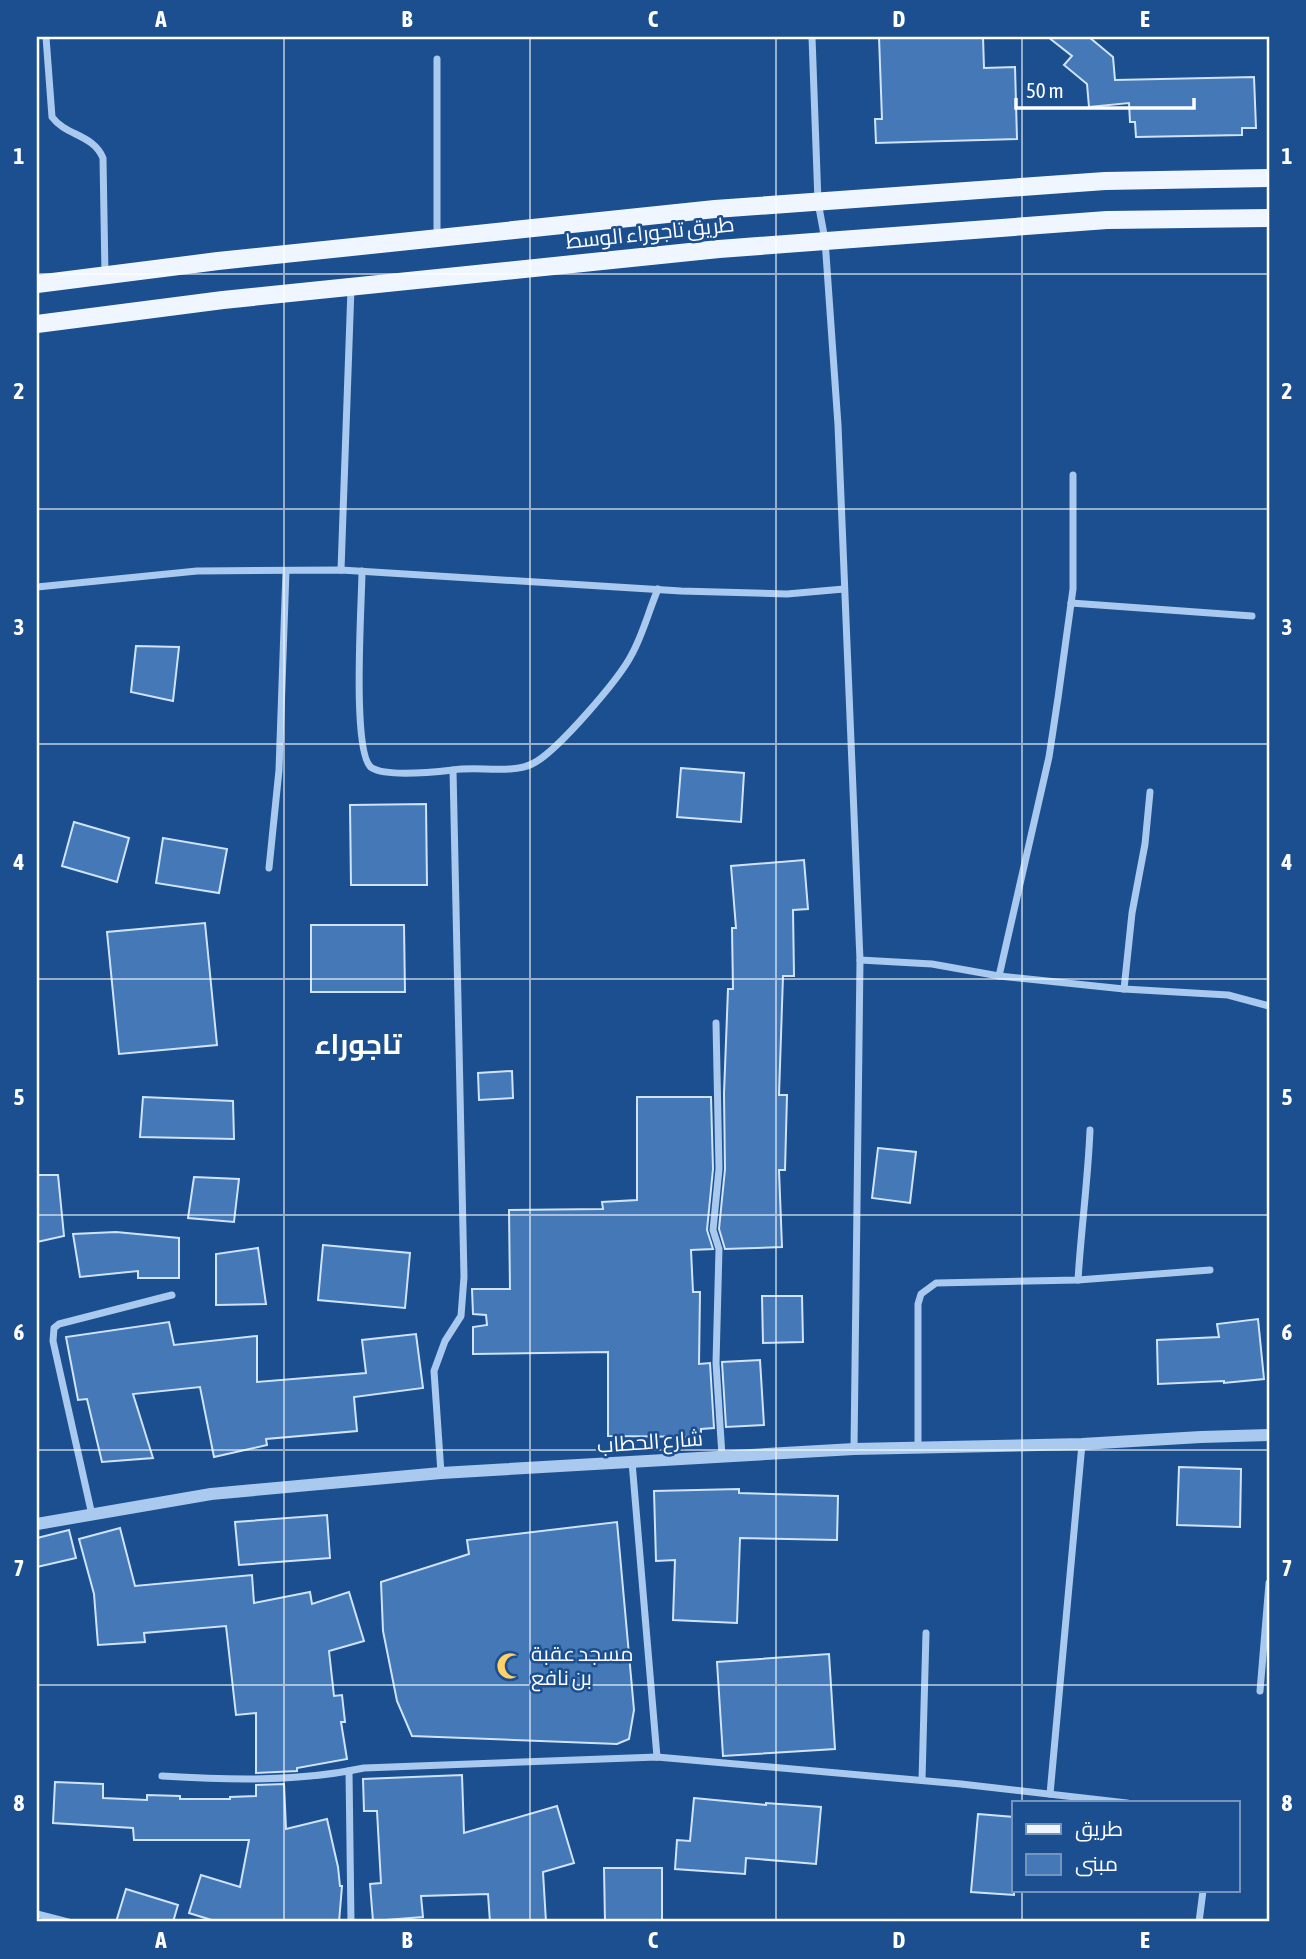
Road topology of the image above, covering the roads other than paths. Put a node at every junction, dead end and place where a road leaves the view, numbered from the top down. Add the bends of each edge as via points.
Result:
1 (46, 37) edge
2 (812, 37) edge
3 (437, 59) dead end
4 (1269, 178) edge
5 (818, 202) junction
6 (1269, 218) edge
7 (438, 238) junction
8 (825, 240) junction
9 (105, 276) junction
10 (37, 284) edge
11 (351, 287) junction
12 (37, 324) edge
13 (1073, 474) dead end
14 (341, 570) junction
15 (286, 571) junction
16 (362, 571) junction
17 (37, 587) edge
18 (657, 589) junction
19 (844, 589) junction
20 (1071, 603) junction
21 (1252, 616) dead end
22 (453, 770) junction
23 (1150, 792) dead end
24 (270, 868) dead end
25 (860, 960) junction
26 (999, 976) junction
27 (1124, 989) junction
28 (1269, 1006) edge
29 (716, 1023) dead end
30 (1090, 1130) dead end
31 (1210, 1270) dead end
32 (1078, 1280) junction
33 (172, 1295) dead end
34 (1269, 1435) edge
35 (1082, 1444) junction
36 (918, 1447) junction
37 (854, 1448) junction
38 (722, 1456) junction
39 (632, 1462) junction
40 (441, 1474) junction
41 (92, 1514) junction
42 (37, 1524) edge
43 (1269, 1583) edge
44 (926, 1633) dead end
45 (1260, 1691) dead end
46 (657, 1757) junction
47 (349, 1771) junction
48 (162, 1776) dead end
49 (922, 1780) junction
50 (1050, 1794) junction
51 (1110, 1801) edge
52 (1203, 1892) edge
53 (37, 1914) edge
54 (68, 1922) edge
55 (351, 1922) edge
56 (1199, 1922) edge

1 - 9 street via 52,117 93,143 103,158
2 - 5 street
3 - 7 street
4 - 5 main road via 1105,181
5 - 7 main road
5 - 8 street
6 - 8 main road, طريق تاجوراء الوسط via 1107,220
7 - 9 main road
8 - 11 main road, طريق تاجوراء الوسط
8 - 19 street
9 - 10 main road
11 - 12 main road, طريق تاجوراء الوسط
11 - 14 street
13 - 20 street
14 - 15 street
14 - 16 street
15 - 17 street via 197,571
15 - 24 street via 279,770
16 - 18 street
16 - 22 street via 359,704 364,758 370,768 379,771
18 - 19 street via 787,594
18 - 22 street via 632,655 604,693 545,756 520,768
19 - 25 street
20 - 21 street
20 - 26 street via 1049,757
22 - 40 street via 464,1277 463,1309 435,1371
23 - 27 street
25 - 26 street via 932,964
25 - 37 street
26 - 27 street
27 - 28 street via 1228,995
29 - 38 street via 719,1169 713,1230 719,1249 716,1363
30 - 32 street
31 - 32 street
32 - 36 street via 936,1283 921,1294
33 - 41 street via 54,1328 53,1341
34 - 35 street, شارع الحطاب
35 - 36 street, شارع الحطاب
35 - 50 street
36 - 37 street, شارع الحطاب
37 - 38 street, شارع الحطاب
38 - 39 street, شارع الحطاب
39 - 40 street, شارع الحطاب
39 - 46 street
40 - 41 street, شارع الحطاب via 211,1494
41 - 42 street, شارع الحطاب
43 - 45 street
44 - 49 street
46 - 47 street
46 - 49 street
47 - 48 street via 231,1780
47 - 55 street
49 - 50 street
50 - 51 street
52 - 56 street
53 - 54 street

